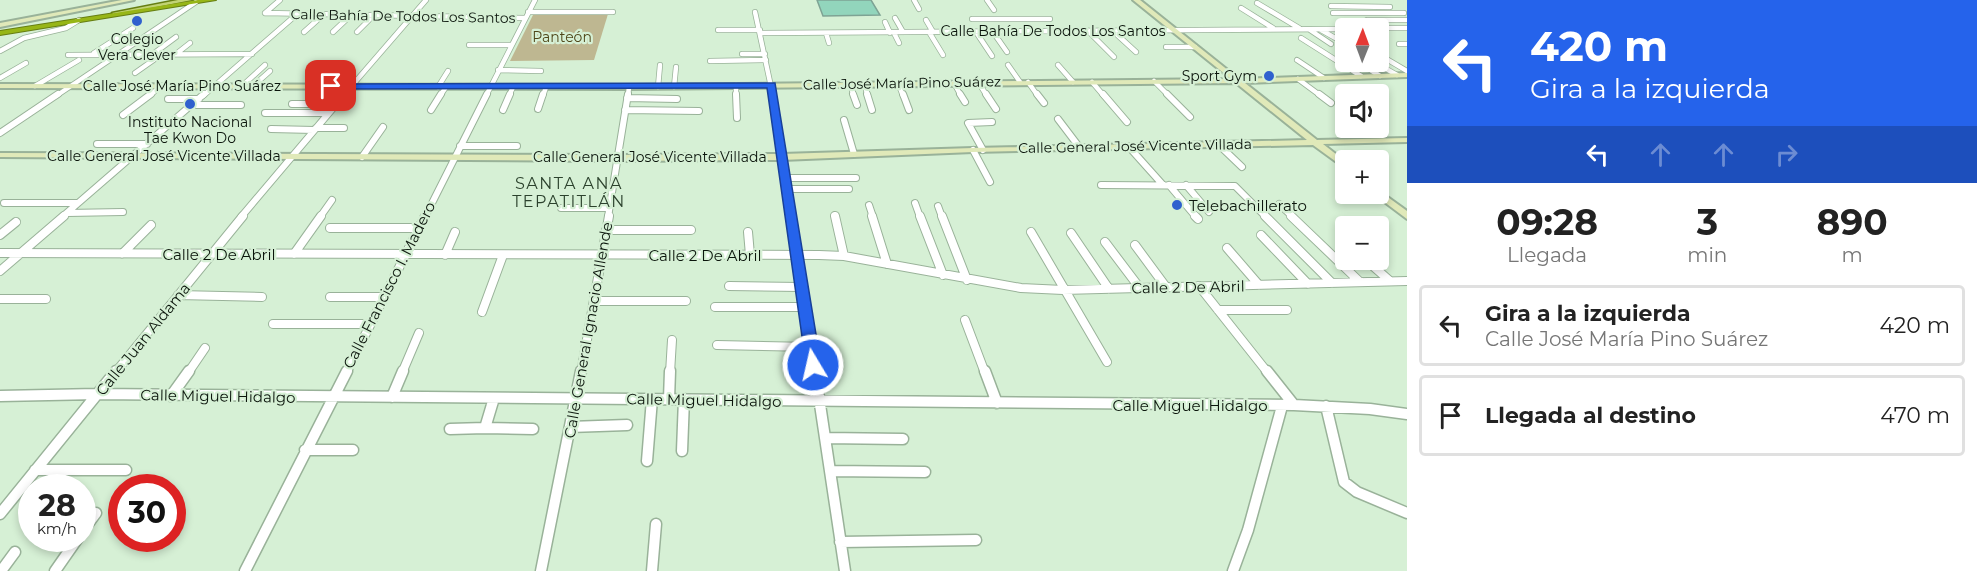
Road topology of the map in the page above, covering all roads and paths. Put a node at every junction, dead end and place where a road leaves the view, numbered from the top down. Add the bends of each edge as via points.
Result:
1 (119, 0) edge
2 (159, 0) edge
3 (169, 0) edge
4 (212, 0) edge
5 (280, 0) edge
6 (426, 0) edge
7 (535, 0) edge
8 (914, 0) edge
9 (987, 0) edge
10 (1136, 0) edge
11 (1377, 0) edge
12 (164, 1) edge
13 (193, 1) edge
14 (130, 3) edge
15 (1257, 3) dead end
16 (1331, 6) dead end
17 (1390, 7) junction
18 (1241, 8) dead end
19 (919, 9) dead end
20 (994, 10) dead end
21 (1342, 10) dead end
22 (1397, 10) junction
23 (97, 11) junction
24 (613, 12) dead end
25 (755, 12) dead end
26 (1333, 13) dead end
27 (1405, 14) edge
28 (80, 15) junction
29 (296, 15) junction
30 (323, 15) junction
31 (351, 15) junction
32 (527, 15) junction
33 (56, 16) junction
34 (373, 16) junction
35 (411, 16) junction
36 (895, 18) dead end
37 (972, 19) dead end
38 (1038, 19) junction
39 (1050, 19) dead end
40 (926, 20) dead end
41 (1389, 20) edge
42 (1407, 20) edge
43 (885, 22) dead end
44 (0, 27) edge
45 (133, 28) dead end
46 (718, 28) dead end
47 (1335, 28) edge
48 (1389, 28) edge
49 (1407, 28) edge
50 (1274, 29) junction
51 (1300, 29) junction
52 (1309, 29) junction
53 (1320, 29) junction
54 (760, 30) junction
55 (1174, 30) junction
56 (1049, 31) junction
57 (1088, 31) junction
58 (1113, 31) junction
59 (304, 32) dead end
60 (357, 32) dead end
61 (903, 32) junction
62 (931, 32) junction
63 (976, 32) junction
64 (993, 32) junction
65 (0, 33) edge
66 (333, 33) dead end
67 (826, 33) junction
68 (892, 33) junction
69 (176, 37) dead end
70 (1301, 38) dead end
71 (1335, 38) edge
72 (190, 43) dead end
73 (829, 43) dead end
74 (899, 43) dead end
75 (1331, 44) dead end
76 (1399, 44) dead end
77 (1407, 44) edge
78 (469, 45) dead end
79 (511, 45) junction
80 (1166, 47) dead end
81 (1196, 47) junction
82 (0, 51) edge
83 (1007, 52) dead end
84 (1136, 52) dead end
85 (93, 54) junction
86 (120, 54) junction
87 (153, 54) junction
88 (162, 54) junction
89 (176, 54) junction
90 (252, 54) junction
91 (742, 54) dead end
92 (68, 55) dead end
93 (943, 55) dead end
94 (992, 56) dead end
95 (765, 57) junction
96 (1114, 57) dead end
97 (79, 60) dead end
98 (1297, 60) dead end
99 (710, 61) dead end
100 (1389, 61) edge
101 (26, 63) dead end
102 (265, 65) dead end
103 (660, 65) dead end
104 (1008, 65) dead end
105 (1058, 65) dead end
106 (676, 68) dead end
107 (498, 70) junction
108 (541, 70) dead end
109 (1389, 70) edge
110 (270, 71) dead end
111 (448, 72) dead end
112 (1374, 72) edge
113 (135, 73) dead end
114 (1407, 73) edge
115 (1397, 75) junction
116 (1361, 76) junction
117 (1380, 76) junction
118 (0, 78) edge
119 (1324, 78) junction
120 (1298, 79) junction
121 (1154, 81) junction
122 (1238, 81) junction
123 (954, 82) junction
124 (978, 82) junction
125 (1024, 82) junction
126 (1072, 82) junction
127 (1092, 82) junction
128 (898, 83) junction
129 (850, 84) junction
130 (864, 84) junction
131 (771, 85) junction
132 (0, 86) edge
133 (35, 86) junction
134 (71, 86) junction
135 (213, 86) junction
136 (736, 86) junction
137 (160, 87) junction
138 (241, 87) junction
139 (252, 87) junction
140 (350, 87) junction
141 (442, 87) junction
142 (490, 87) junction
143 (513, 87) junction
144 (546, 87) junction
145 (629, 87) junction
146 (658, 87) junction
147 (675, 87) junction
148 (627, 98) junction
149 (168, 99) dead end
150 (200, 99) junction
151 (677, 99) dead end
152 (965, 102) dead end
153 (1044, 103) dead end
154 (1331, 103) dead end
155 (292, 104) dead end
156 (336, 104) junction
157 (241, 105) dead end
158 (857, 105) dead end
159 (190, 107) junction
160 (218, 109) dead end
161 (538, 109) dead end
162 (996, 109) dead end
163 (431, 110) dead end
164 (503, 110) dead end
165 (625, 110) junction
166 (872, 110) dead end
167 (909, 110) dead end
168 (699, 111) dead end
169 (265, 113) dead end
170 (328, 113) junction
171 (123, 115) dead end
172 (1190, 117) dead end
173 (737, 118) dead end
174 (1058, 119) dead end
175 (844, 120) dead end
176 (992, 122) dead end
177 (1127, 122) dead end
178 (383, 127) dead end
179 (344, 128) dead end
180 (271, 129) dead end
181 (315, 129) junction
182 (0, 134) edge
183 (1407, 140) edge
184 (1313, 142) junction
185 (97, 144) dead end
186 (147, 144) junction
187 (1219, 145) junction
188 (460, 146) junction
189 (517, 146) dead end
190 (1129, 147) junction
191 (1080, 148) junction
192 (973, 150) junction
193 (983, 150) junction
194 (854, 154) junction
195 (0, 155) edge
196 (291, 156) junction
197 (132, 157) junction
198 (362, 157) junction
199 (782, 157) junction
200 (455, 158) junction
201 (617, 158) junction
202 (1335, 159) edge
203 (1242, 167) dead end
204 (786, 178) junction
205 (856, 178) dead end
206 (990, 182) dead end
207 (1101, 185) dead end
208 (1166, 185) junction
209 (1186, 185) junction
210 (787, 189) junction
211 (849, 189) dead end
212 (332, 200) dead end
213 (1389, 202) edge
214 (4, 203) dead end
215 (78, 203) junction
216 (915, 203) dead end
217 (1279, 204) dead end
218 (869, 205) dead end
219 (938, 206) dead end
220 (561, 208) dead end
221 (609, 208) junction
222 (123, 212) dead end
223 (1209, 212) dead end
224 (67, 213) junction
225 (836, 216) dead end
226 (1407, 216) edge
227 (1198, 219) dead end
228 (16, 222) dead end
229 (151, 225) dead end
230 (330, 228) dead end
231 (418, 228) junction
232 (606, 230) junction
233 (691, 230) dead end
234 (455, 232) dead end
235 (748, 232) dead end
236 (1031, 232) dead end
237 (1071, 233) dead end
238 (0, 234) edge
239 (1261, 235) dead end
240 (1105, 242) dead end
241 (1135, 245) dead end
242 (1227, 248) dead end
243 (0, 253) edge
244 (21, 253) junction
245 (122, 254) junction
246 (212, 254) junction
247 (294, 254) junction
248 (404, 255) junction
249 (445, 255) junction
250 (504, 255) junction
251 (750, 255) junction
252 (796, 255) junction
253 (602, 256) junction
254 (844, 256) junction
255 (887, 264) junction
256 (1377, 270) edge
257 (0, 271) edge
258 (943, 275) junction
259 (967, 280) junction
260 (1390, 281) junction
261 (1407, 281) edge
262 (1360, 282) junction
263 (1332, 283) junction
264 (1308, 284) junction
265 (1259, 285) junction
266 (729, 286) dead end
267 (1199, 286) junction
268 (801, 287) junction
269 (1139, 287) junction
270 (1166, 287) junction
271 (1109, 288) junction
272 (1063, 290) junction
273 (178, 295) junction
274 (262, 297) dead end
275 (330, 297) dead end
276 (384, 297) junction
277 (0, 299) edge
278 (46, 299) dead end
279 (595, 301) junction
280 (686, 301) dead end
281 (715, 307) dead end
282 (804, 307) junction
283 (1218, 310) junction
284 (1287, 310) dead end
285 (482, 312) dead end
286 (965, 320) dead end
287 (273, 324) dead end
288 (370, 324) junction
289 (419, 333) dead end
290 (672, 340) dead end
291 (717, 345) dead end
292 (811, 347) junction
293 (205, 348) dead end
294 (1107, 362) dead end
295 (97, 394) junction
296 (0, 396) edge
297 (171, 396) junction
298 (332, 397) junction
299 (392, 397) junction
300 (494, 398) junction
301 (575, 398) junction
302 (652, 399) junction
303 (669, 399) junction
304 (684, 399) junction
305 (819, 401) junction
306 (997, 404) junction
307 (1282, 405) junction
308 (1294, 405) junction
309 (1326, 406) junction
310 (1407, 414) edge
311 (627, 425) dead end
312 (570, 427) junction
313 (485, 428) junction
314 (450, 429) dead end
315 (533, 429) dead end
316 (825, 438) junction
317 (903, 439) dead end
318 (305, 450) junction
319 (353, 450) dead end
320 (682, 451) dead end
321 (647, 461) dead end
322 (35, 470) junction
323 (126, 470) dead end
324 (830, 471) junction
325 (925, 472) dead end
326 (1407, 513) edge
327 (0, 514) edge
328 (656, 524) dead end
329 (976, 540) dead end
330 (840, 542) junction
331 (15, 552) dead end
332 (68, 552) edge
333 (1, 571) edge
334 (55, 571) edge
335 (245, 571) edge
336 (541, 571) edge
337 (652, 571) edge
338 (844, 571) edge
339 (1233, 571) edge

1 - 28 main road
2 - 14 main road
3 - 12 highway
4 - 13 highway
5 - 29 street, Calle Bahía De Todos Los Santos via 265,13
6 - 35 street, Calle Juan Aldama
7 - 32 street, Calle Francisco I. Madero
8 - 19 street
9 - 20 street
10 - 55 main road
11 - 17 street
12 - 14 highway
13 - 28 highway
13 - 86 street
14 - 23 highway
14 - 28 main road
15 - 51 street
16 - 17 street
17 - 22 street
18 - 50 street
21 - 22 street
22 - 27 street
23 - 33 highway
23 - 44 highway
24 - 32 street, Calle Bahía De Todos Los Santos
25 - 54 street
26 - 27 street
28 - 33 main road
28 - 65 highway
28 - 82 street via 62,29 24,38
29 - 30 street, Calle Bahía De Todos Los Santos
29 - 90 street
30 - 31 street, Calle Bahía De Todos Los Santos
30 - 59 street
31 - 34 street, Calle Bahía De Todos Los Santos
31 - 66 street
32 - 35 street, Calle Bahía De Todos Los Santos
32 - 79 street, Calle Francisco I. Madero
33 - 44 main road
34 - 35 street, Calle Bahía De Todos Los Santos
34 - 60 street
35 - 140 street, Calle Juan Aldama
36 - 61 street
37 - 38 street
38 - 39 street
38 - 56 street
40 - 62 street
41 - 42 street
43 - 68 street
45 - 85 street
46 - 54 street, Calle Bahía De Todos Los Santos
47 - 53 street, Calle Bahía De Todos Los Santos
48 - 49 street, Calle Bahía De Todos Los Santos
50 - 51 street, Calle Bahía De Todos Los Santos
50 - 55 street, Calle Bahía De Todos Los Santos
51 - 52 street, Calle Bahía De Todos Los Santos
52 - 53 street, Calle Bahía De Todos Los Santos
52 - 75 street
53 - 71 street
54 - 67 street, Calle Bahía De Todos Los Santos
54 - 95 street
55 - 58 street, Calle Bahía De Todos Los Santos
55 - 81 main road
56 - 57 street, Calle Bahía De Todos Los Santos
56 - 64 street, Calle Bahía De Todos Los Santos
57 - 58 street, Calle Bahía De Todos Los Santos
57 - 96 street
58 - 84 street
61 - 62 street, Calle Bahía De Todos Los Santos
61 - 68 street, Calle Bahía De Todos Los Santos
62 - 63 street, Calle Bahía De Todos Los Santos
62 - 93 street
63 - 64 street, Calle Bahía De Todos Los Santos
63 - 94 street
64 - 83 street
67 - 68 street, Calle Bahía De Todos Los Santos
67 - 73 street
68 - 74 street
69 - 87 street
70 - 116 street
72 - 89 street
76 - 77 street
78 - 79 street
79 - 107 street, Calle Francisco I. Madero
80 - 81 street
81 - 122 main road
85 - 86 street
85 - 92 street
86 - 87 street
86 - 134 street
87 - 88 street
88 - 89 street
88 - 113 street
89 - 90 street
90 - 135 street
91 - 95 street
95 - 99 street
95 - 131 street
97 - 133 street
98 - 119 street
100 - 114 street
101 - 118 street
102 - 138 street
103 - 146 street
104 - 125 street
105 - 126 street
106 - 147 street
107 - 108 street
107 - 142 street, Calle Francisco I. Madero
109 - 115 street
110 - 139 street
111 - 141 street
112 - 117 street
114 - 115 main road, Calle José María Pino Suárez
115 - 117 main road, Calle José María Pino Suárez
116 - 117 main road, Calle José María Pino Suárez
116 - 119 main road, Calle José María Pino Suárez
119 - 120 main road, Calle José María Pino Suárez
120 - 122 main road, Calle José María Pino Suárez
120 - 154 street
121 - 122 main road, Calle José María Pino Suárez
121 - 127 main road, Calle José María Pino Suárez
121 - 172 street
122 - 184 main road
123 - 124 main road, Calle José María Pino Suárez
123 - 128 main road, Calle José María Pino Suárez
123 - 152 street
124 - 125 main road, Calle José María Pino Suárez
124 - 162 street
125 - 126 main road, Calle José María Pino Suárez
125 - 153 street
126 - 127 main road, Calle José María Pino Suárez
127 - 177 street
128 - 130 main road, Calle José María Pino Suárez
128 - 167 street
129 - 130 main road, Calle José María Pino Suárez
129 - 131 main road, Calle José María Pino Suárez
129 - 158 street
130 - 166 street
131 - 136 main road, Calle José María Pino Suárez
131 - 199 street
132 - 133 main road, Calle José María Pino Suárez
133 - 134 main road, Calle José María Pino Suárez
134 - 137 main road, Calle José María Pino Suárez
134 - 182 street
135 - 137 main road, Calle José María Pino Suárez
135 - 138 main road, Calle José María Pino Suárez
135 - 150 street
136 - 147 main road, Calle José María Pino Suárez
136 - 173 street
137 - 171 street
138 - 139 main road, Calle José María Pino Suárez
139 - 140 main road, Calle José María Pino Suárez
140 - 141 main road, Calle José María Pino Suárez
140 - 156 street, Calle Juan Aldama
141 - 142 main road, Calle José María Pino Suárez
141 - 163 street
142 - 143 main road, Calle José María Pino Suárez
142 - 188 street, Calle Francisco I. Madero
143 - 144 main road, Calle José María Pino Suárez
143 - 164 street
144 - 145 main road, Calle José María Pino Suárez
144 - 161 street
145 - 146 main road, Calle José María Pino Suárez
145 - 148 street, Calle General Ignacio Allende
146 - 147 main road, Calle José María Pino Suárez
148 - 151 street
148 - 165 street, Calle General Ignacio Allende
149 - 150 street
150 - 159 street
155 - 156 street
156 - 170 street, Calle Juan Aldama
157 - 159 street
159 - 160 street
159 - 186 street
165 - 168 street
165 - 201 street, Calle General Ignacio Allende
169 - 170 street
170 - 181 street, Calle Juan Aldama
174 - 191 street
175 - 194 street
176 - 193 street via 968,123
178 - 198 street
179 - 181 street
180 - 181 street
181 - 196 street, Calle Juan Aldama
183 - 184 main road, Calle General José Vicente Villada
184 - 187 main road, Calle General José Vicente Villada
184 - 202 main road
185 - 186 street
186 - 197 street
187 - 190 main road, Calle General José Vicente Villada
187 - 203 street
188 - 189 street
188 - 200 street, Calle Francisco I. Madero
190 - 191 main road, Calle General José Vicente Villada
190 - 208 street
191 - 193 main road, Calle General José Vicente Villada
192 - 193 main road, Calle General José Vicente Villada
192 - 194 main road, Calle General José Vicente Villada
192 - 206 street
194 - 199 main road, Calle General José Vicente Villada
195 - 197 main road, Calle General José Vicente Villada
196 - 197 main road, Calle General José Vicente Villada
196 - 198 main road, Calle General José Vicente Villada
196 - 246 street, Calle Juan Aldama
197 - 215 street
198 - 200 main road, Calle General José Vicente Villada
199 - 201 main road, Calle General José Vicente Villada
199 - 204 street
200 - 201 main road, Calle General José Vicente Villada
200 - 231 street, Calle Francisco I. Madero
201 - 221 street, Calle General Ignacio Allende
204 - 205 street
204 - 210 street
207 - 208 street
208 - 209 street
208 - 227 street
209 - 223 street
209 - 263 street via 1236,187
210 - 211 street
210 - 252 street
212 - 247 street
213 - 226 main road
214 - 215 street
215 - 224 street
216 - 258 street
217 - 262 street
218 - 255 street
219 - 259 street
220 - 221 street
221 - 232 street, Calle General Ignacio Allende
222 - 224 street
224 - 244 street
225 - 254 street
228 - 238 street
229 - 245 street
230 - 231 street
231 - 248 street, Calle Francisco I. Madero
232 - 233 street
232 - 253 street, Calle General Ignacio Allende
234 - 249 street
235 - 251 street
236 - 272 street
237 - 271 street
239 - 264 street
240 - 269 street
241 - 270 street
242 - 265 street
243 - 244 street, Calle 2 De Abril
244 - 245 street, Calle 2 De Abril
244 - 257 street
245 - 246 street, Calle 2 De Abril
246 - 247 street, Calle 2 De Abril
246 - 273 street, Calle Juan Aldama
247 - 248 street, Calle 2 De Abril
248 - 249 street, Calle 2 De Abril
248 - 276 street, Calle Francisco I. Madero
249 - 250 street, Calle 2 De Abril
250 - 253 street, Calle 2 De Abril
250 - 285 street
251 - 252 street, Calle 2 De Abril
251 - 253 street, Calle 2 De Abril
252 - 254 street, Calle 2 De Abril
252 - 268 street
253 - 279 street, Calle General Ignacio Allende
254 - 255 street, Calle 2 De Abril
255 - 258 street, Calle 2 De Abril
256 - 260 street
258 - 259 street, Calle 2 De Abril
259 - 272 street, Calle 2 De Abril
260 - 261 street, Calle 2 De Abril
260 - 262 street, Calle 2 De Abril
262 - 263 street, Calle 2 De Abril
263 - 264 street, Calle 2 De Abril
264 - 265 street, Calle 2 De Abril
265 - 267 street, Calle 2 De Abril
266 - 268 street
267 - 270 street, Calle 2 De Abril
267 - 283 street
268 - 282 street
269 - 270 street, Calle 2 De Abril
269 - 271 street, Calle 2 De Abril
271 - 272 street, Calle 2 De Abril
272 - 294 street
273 - 274 street
273 - 295 street, Calle Juan Aldama
275 - 276 street
276 - 288 street, Calle Francisco I. Madero
277 - 278 street
279 - 280 street
279 - 301 street, Calle General Ignacio Allende
281 - 282 street
282 - 292 street
283 - 284 street
283 - 308 street
286 - 306 street
287 - 288 street
288 - 298 street, Calle Francisco I. Madero
289 - 299 street
290 - 303 street
291 - 292 street
292 - 305 street
293 - 297 street
295 - 296 street, Calle Miguel Hidalgo
295 - 297 street, Calle Miguel Hidalgo
295 - 322 street, Calle Juan Aldama
297 - 298 street, Calle Miguel Hidalgo
298 - 299 street, Calle Miguel Hidalgo
298 - 318 street, Calle Francisco I. Madero
299 - 300 street, Calle Miguel Hidalgo
300 - 301 street, Calle Miguel Hidalgo
300 - 313 street
301 - 302 street, Calle Miguel Hidalgo
301 - 312 street, Calle General Ignacio Allende
302 - 303 street, Calle Miguel Hidalgo
302 - 321 street
303 - 304 street, Calle Miguel Hidalgo
304 - 305 street, Calle Miguel Hidalgo
304 - 320 street
305 - 306 street, Calle Miguel Hidalgo
305 - 316 street
306 - 307 street, Calle Miguel Hidalgo
307 - 308 street, Calle Miguel Hidalgo
307 - 339 street
308 - 309 street, Calle Miguel Hidalgo
309 - 310 street, Calle Miguel Hidalgo
309 - 326 street via 1344,482 1357,492
311 - 312 street
312 - 336 street, Calle General Ignacio Allende
313 - 314 street
313 - 315 street
316 - 317 street
316 - 324 street
318 - 319 street
318 - 335 street, Calle Francisco I. Madero
322 - 323 street
322 - 327 street, Calle Juan Aldama
324 - 325 street
324 - 330 street
328 - 337 street
329 - 330 street
330 - 338 street
331 - 333 street
332 - 334 street

